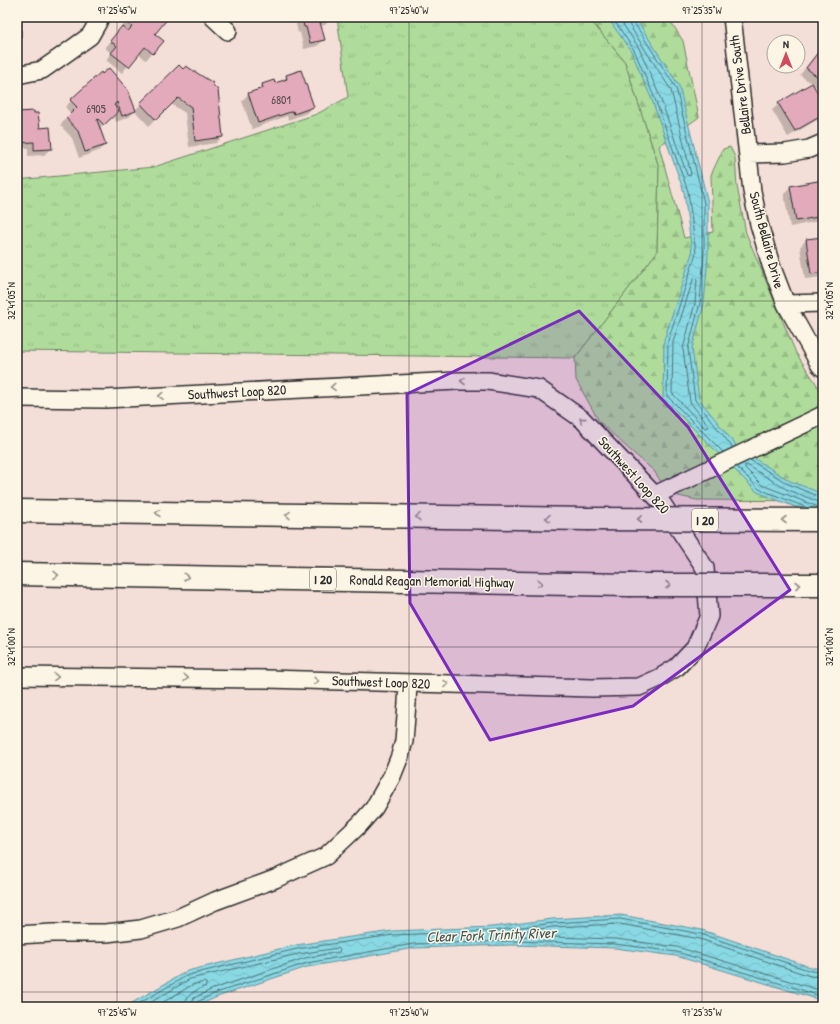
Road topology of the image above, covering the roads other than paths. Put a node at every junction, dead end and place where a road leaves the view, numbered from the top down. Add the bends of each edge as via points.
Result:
1 (100, 17) edge
2 (213, 17) edge
3 (732, 17) edge
4 (228, 31) dead end
5 (17, 75) edge
6 (823, 143) edge
7 (748, 154) junction
8 (823, 303) edge
9 (786, 304) junction
10 (821, 366) edge
11 (17, 398) edge
12 (823, 415) edge
13 (655, 495) junction
14 (17, 511) edge
15 (823, 520) edge
16 (17, 574) edge
17 (823, 585) edge
18 (17, 676) edge
19 (408, 683) junction
20 (17, 935) edge

1 - 5 street via 90,36 42,70
2 - 4 street
3 - 7 street, Bellaire Drive South
6 - 7 street via 809,149 785,153
7 - 9 street, South Bellaire Drive via 759,224
8 - 9 street
9 - 10 street, South Bellaire Drive
13 -> 11 street, Southwest Loop 820 via 582,419 539,389 496,382 457,381 105,399
12 - 13 street
19 -> 13 street, Southwest Loop 820 via 639,687 678,666 695,648 710,616 705,568
15 -> 14 highway, I 20, bridge
16 -> 17 highway, Ronald Reagan Memorial Highway / I 20, bridge via 629,585
18 -> 19 street, Southwest Loop 820
19 - 20 street via 404,741 392,776 374,808 326,856 178,918 140,929 106,933

